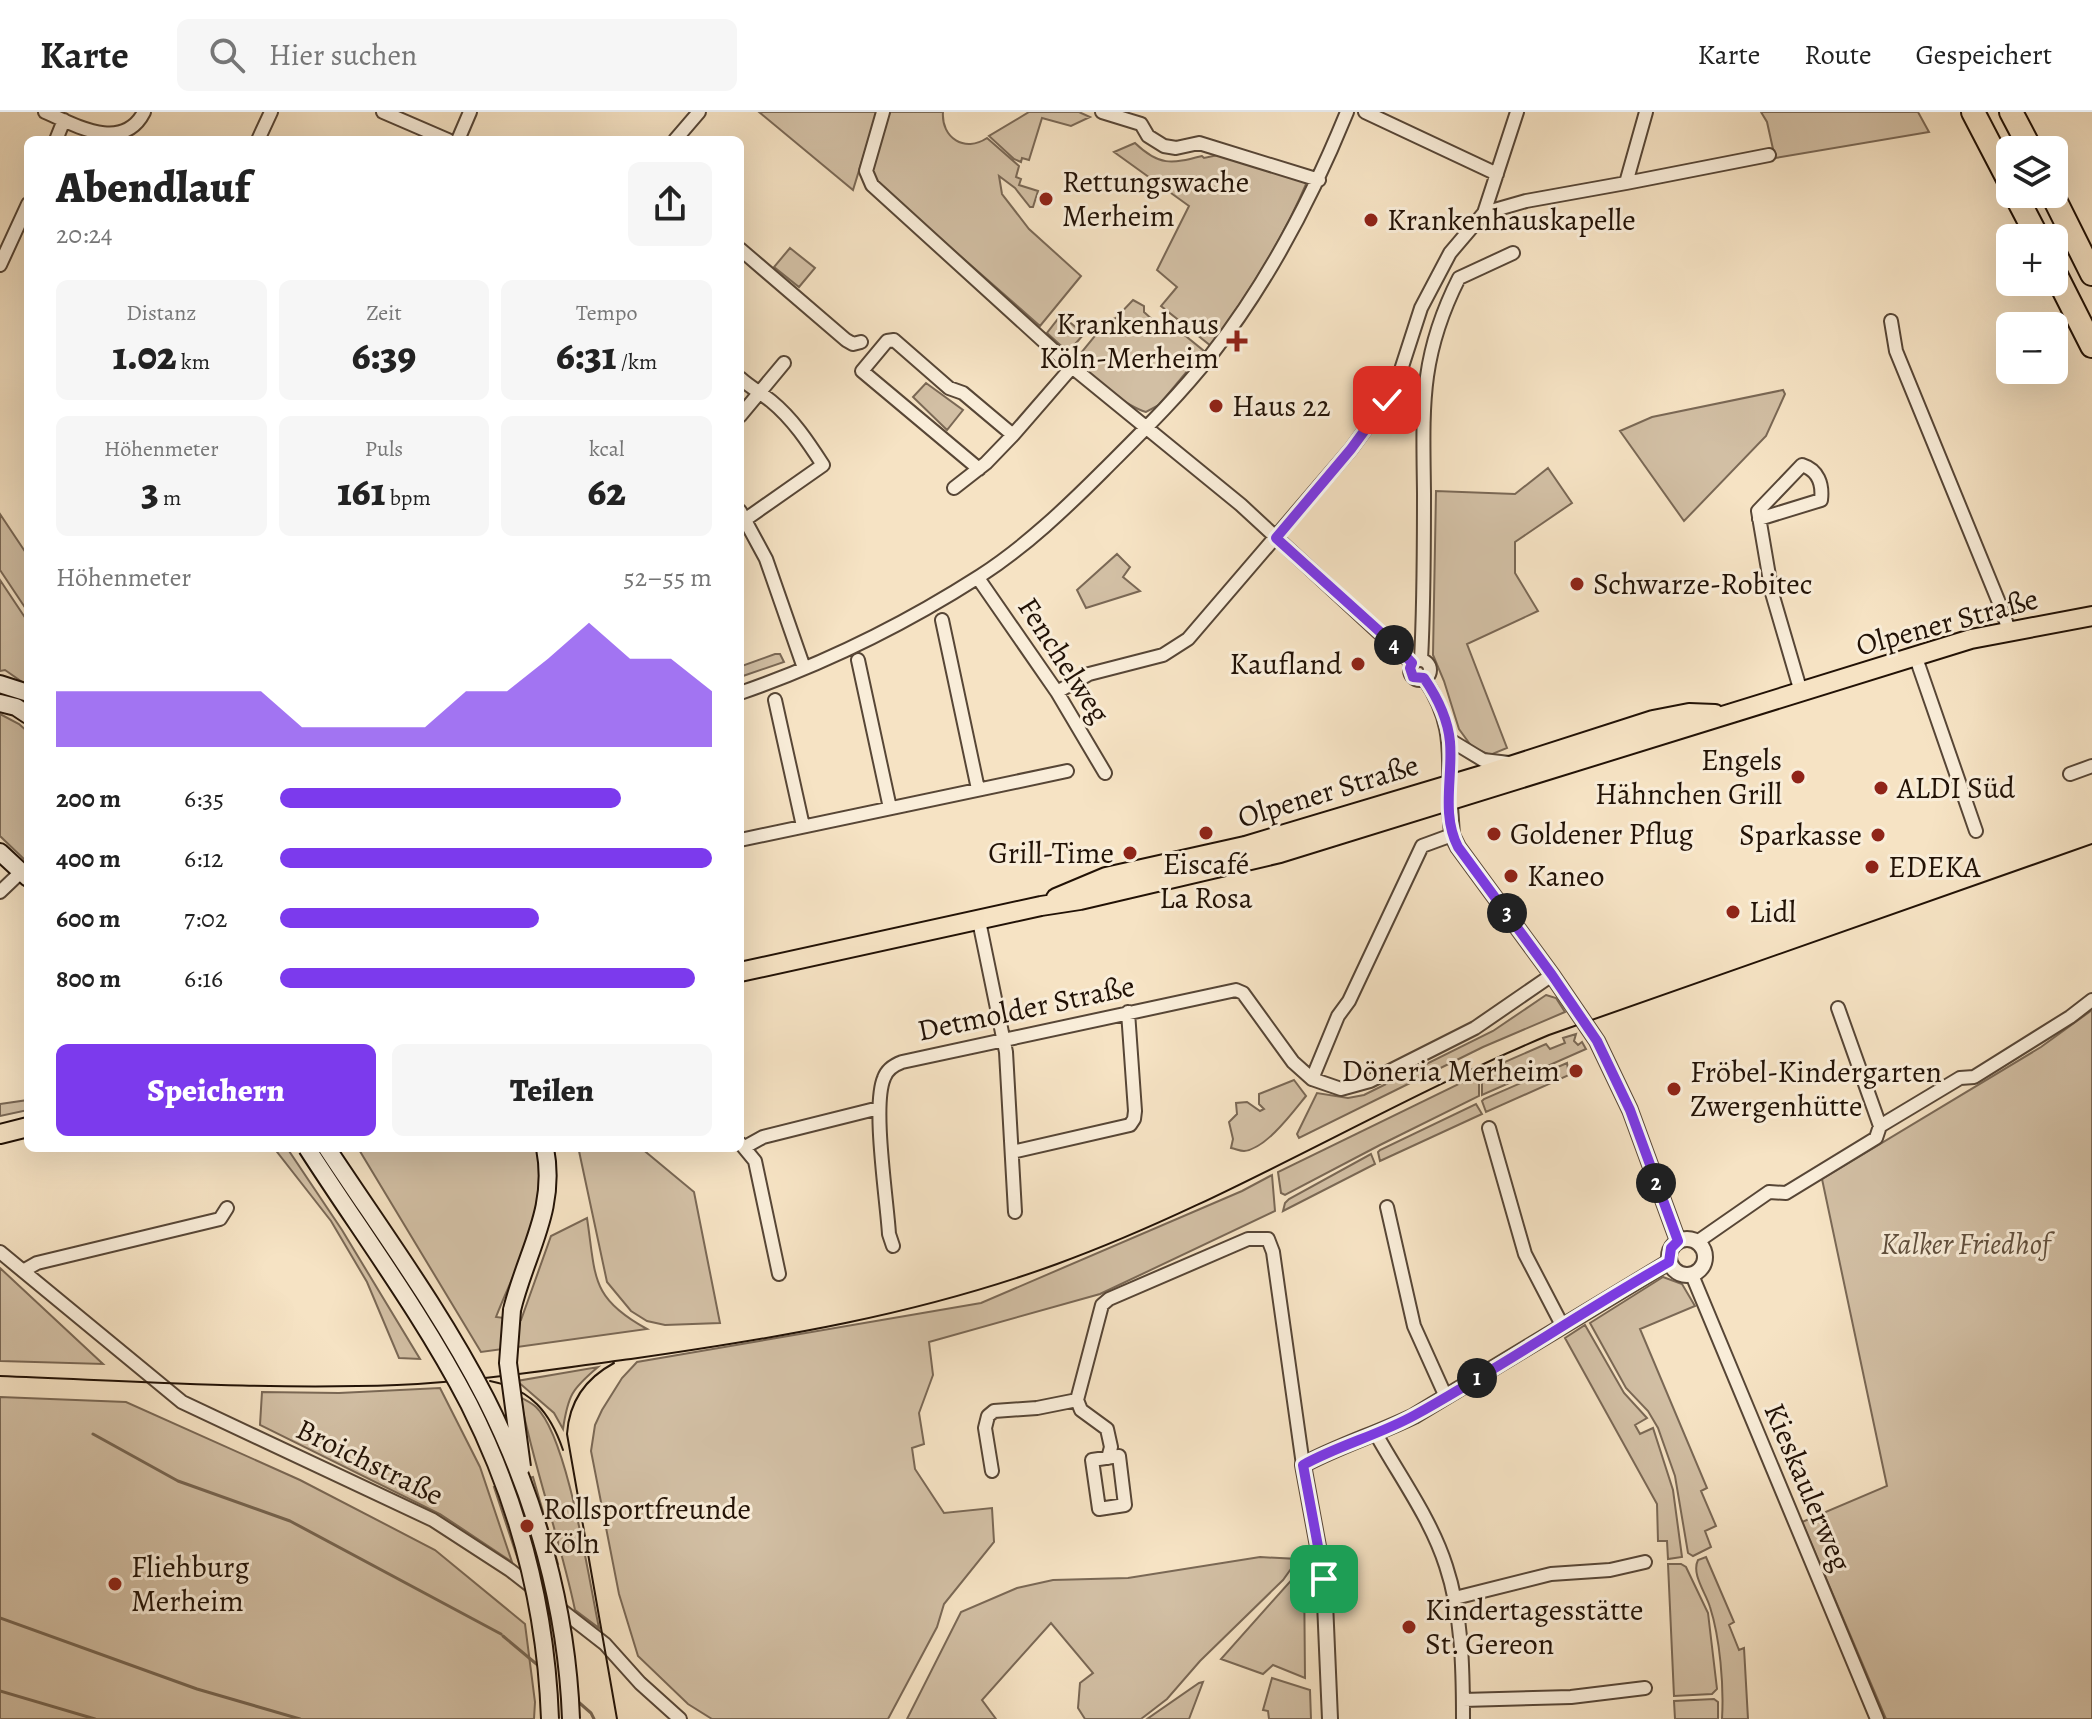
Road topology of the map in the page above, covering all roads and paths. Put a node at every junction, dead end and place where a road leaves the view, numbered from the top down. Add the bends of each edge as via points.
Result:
1 (45, 112) edge
2 (144, 112) edge
3 (271, 112) edge
4 (383, 112) edge
5 (470, 112) edge
6 (699, 112) edge
7 (883, 112) edge
8 (1102, 112) edge
9 (1347, 112) edge
10 (1365, 112) edge
11 (1517, 112) edge
12 (1646, 112) edge
13 (1973, 112) edge
14 (2011, 112) edge
15 (64, 120) junction
16 (58, 136) edge
17 (260, 136) edge
18 (439, 136) edge
19 (460, 136) edge
20 (678, 136) edge
21 (2024, 136) edge
22 (1769, 155) dead end
23 (1996, 156) edge
24 (1497, 174) junction
25 (1319, 180) junction
26 (1626, 183) junction
27 (2059, 208) edge
28 (24, 213) edge
29 (1484, 213) junction
30 (744, 252) edge
31 (1513, 253) dead end
32 (0, 265) edge
33 (2092, 274) edge
34 (2067, 296) edge
35 (1891, 321) dead end
36 (861, 342) dead end
37 (2092, 346) edge
38 (784, 363) dead end
39 (1072, 367) junction
40 (744, 382) edge
41 (758, 394) junction
42 (744, 411) edge
43 (1147, 428) junction
44 (1013, 435) junction
45 (979, 469) junction
46 (954, 488) dead end
47 (744, 514) edge
48 (744, 517) edge
49 (1759, 519) junction
50 (1276, 538) junction
51 (978, 578) junction
52 (2092, 616) edge
53 (942, 620) dead end
54 (2009, 630) junction
55 (1915, 655) junction
56 (858, 660) dead end
57 (1416, 661) junction
58 (804, 668) junction
59 (0, 684) edge
60 (744, 691) edge
61 (24, 692) edge
62 (1057, 692) junction
63 (1801, 692) junction
64 (775, 700) dead end
65 (0, 703) edge
66 (24, 712) edge
67 (1725, 714) junction
68 (1450, 740) junction
69 (1512, 764) junction
70 (2091, 768) edge
71 (1067, 771) dead end
72 (1105, 773) dead end
73 (2070, 774) dead end
74 (978, 789) junction
75 (1449, 793) junction
76 (890, 808) junction
77 (803, 826) junction
78 (1976, 831) dead end
79 (1452, 835) junction
80 (744, 839) edge
81 (0, 852) edge
82 (24, 874) edge
83 (24, 876) edge
84 (0, 892) edge
85 (979, 921) junction
86 (744, 971) edge
87 (1552, 975) junction
88 (2092, 1000) edge
89 (1838, 1008) dead end
90 (1128, 1012) junction
91 (1002, 1039) junction
92 (1312, 1079) junction
93 (879, 1108) junction
94 (1880, 1126) junction
95 (24, 1128) edge
96 (1489, 1128) dead end
97 (0, 1134) edge
98 (744, 1144) edge
99 (744, 1147) edge
100 (310, 1152) edge
101 (330, 1152) edge
102 (546, 1152) edge
103 (1012, 1152) junction
104 (1387, 1207) dead end
105 (227, 1208) dead end
106 (1015, 1212) dead end
107 (1678, 1241) junction
108 (1697, 1242) junction
109 (893, 1246) dead end
110 (0, 1252) edge
111 (1669, 1262) junction
112 (23, 1271) junction
113 (779, 1274) dead end
114 (1692, 1275) junction
115 (1562, 1325) junction
116 (1446, 1397) junction
117 (1077, 1400) junction
118 (1376, 1434) junction
119 (1108, 1458) junction
120 (1303, 1465) junction
121 (992, 1471) dead end
122 (525, 1488) junction
123 (1645, 1562) dead end
124 (1455, 1598) junction
125 (1645, 1688) dead end
126 (1463, 1700) junction
127 (550, 1719) edge
128 (571, 1719) edge
129 (680, 1719) edge
130 (1330, 1719) edge
131 (1463, 1719) edge
132 (1877, 1719) edge

1 - 15 street
2 - 15 street via 135,124 105,134
3 - 17 street
4 - 18 street
5 - 19 street
6 - 20 street
7 - 39 street via 866,171 872,185
8 - 25 street via 1141,124 1164,146 1199,143
9 - 25 street
10 - 24 street
11 - 24 street
12 - 26 street
13 - 23 highway
14 - 21 highway
15 - 16 street
22 - 26 street
24 - 29 street
25 - 43 street via 1278,256 1213,353
26 - 29 street
27 - 33 highway
28 - 32 street
29 - 50 street via 1450,253 1421,308 1399,376 1374,420
30 - 36 street via 846,340
31 - 57 street via 1459,278 1432,345 1422,411 1424,550
34 - 37 highway
35 - 54 street via 1896,351
38 - 41 street
39 - 43 street
39 - 44 street
40 - 41 street
41 - 42 street
41 - 47 street via 794,423 823,465
43 - 50 street
43 - 51 street via 1078,497
44 - 45 street
44 - 45 street via 894,340 887,341 862,371
45 - 46 street
48 - 58 street via 766,559
49 - 49 street via 1758,511 1802,465 1820,480 1821,500
49 - 63 street via 1772,593
50 - 57 street
50 - 62 street via 1188,639 1163,655 1089,674
51 - 58 street
51 - 62 street, Fenchelweg
52 - 54 main road, Olpener Straße
53 - 74 street
54 - 55 main road, Olpener Straße
55 - 63 main road, Olpener Straße
55 - 78 street
56 - 76 street
57 - 68 street via 1429,668 1424,678 1436,696
58 - 60 street
59 - 61 main road
62 - 72 street, Fenchelweg
63 - 67 main road, Olpener Straße
64 - 77 street
65 - 66 main road
67 - 69 main road, Olpener Straße via 1653,720
67 - 75 main road, Olpener Straße
68 - 69 street via 1483,760
68 - 75 street
69 - 75 main road, Olpener Straße
70 - 73 street
71 - 74 street
74 - 76 street
75 - 79 street
75 - 85 main road, Olpener Straße via 1280,853 1108,884 1080,900
76 - 77 street
77 - 80 street
79 - 87 street
79 - 92 street via 1422,846
81 - 82 main road
83 - 84 street
85 - 86 main road, Olpener Straße
85 - 91 street
87 - 92 street via 1475,1028 1370,1081 1341,1089
87 - 107 street via 1597,1041 1623,1094
88 - 94 street via 1974,1077 1960,1078
89 - 94 street
90 - 91 street, Detmolder Straße
90 - 92 street, Detmolder Straße via 1236,990
90 - 103 street via 1135,1111 1130,1125
91 - 93 street, Detmolder Straße via 892,1066 884,1075
91 - 103 street
93 - 98 street
93 - 109 street, Detmolder Straße
94 - 108 street via 1876,1138 1786,1193 1769,1192
95 - 97 main road
96 - 115 street via 1525,1254
99 - 113 street via 755,1161
100 - 127 main road, bridge via 439,1351 494,1459 514,1509 538,1606
101 - 122 main road, bridge via 464,1360
102 - 122 main road, bridge via 546,1206 512,1310 509,1345
103 - 106 street
104 - 116 street via 1414,1326
105 - 112 street via 220,1219 37,1263
107 - 108 street
107 - 111 street
108 - 114 street via 1705,1256
110 - 112 street, Broichstraße
111 - 114 street via 1675,1271
111 - 115 street
112 - 129 street, Broichstraße via 182,1402 433,1520 510,1570 605,1644
114 - 132 street, Kieskaulerweg
115 - 116 street
116 - 118 street
117 - 119 street via 1081,1410 1107,1429
117 - 120 street via 1099,1310 1109,1299 1248,1239 1268,1239
117 - 121 street via 988,1416
118 - 120 street
118 - 124 street via 1434,1537
119 - 119 street via 1119,1456 1125,1505 1099,1509 1092,1460
120 - 130 street via 1324,1579
122 - 128 main road, bridge via 559,1618
123 - 124 street via 1551,1574
124 - 126 street
125 - 126 street via 1571,1697
126 - 131 street

